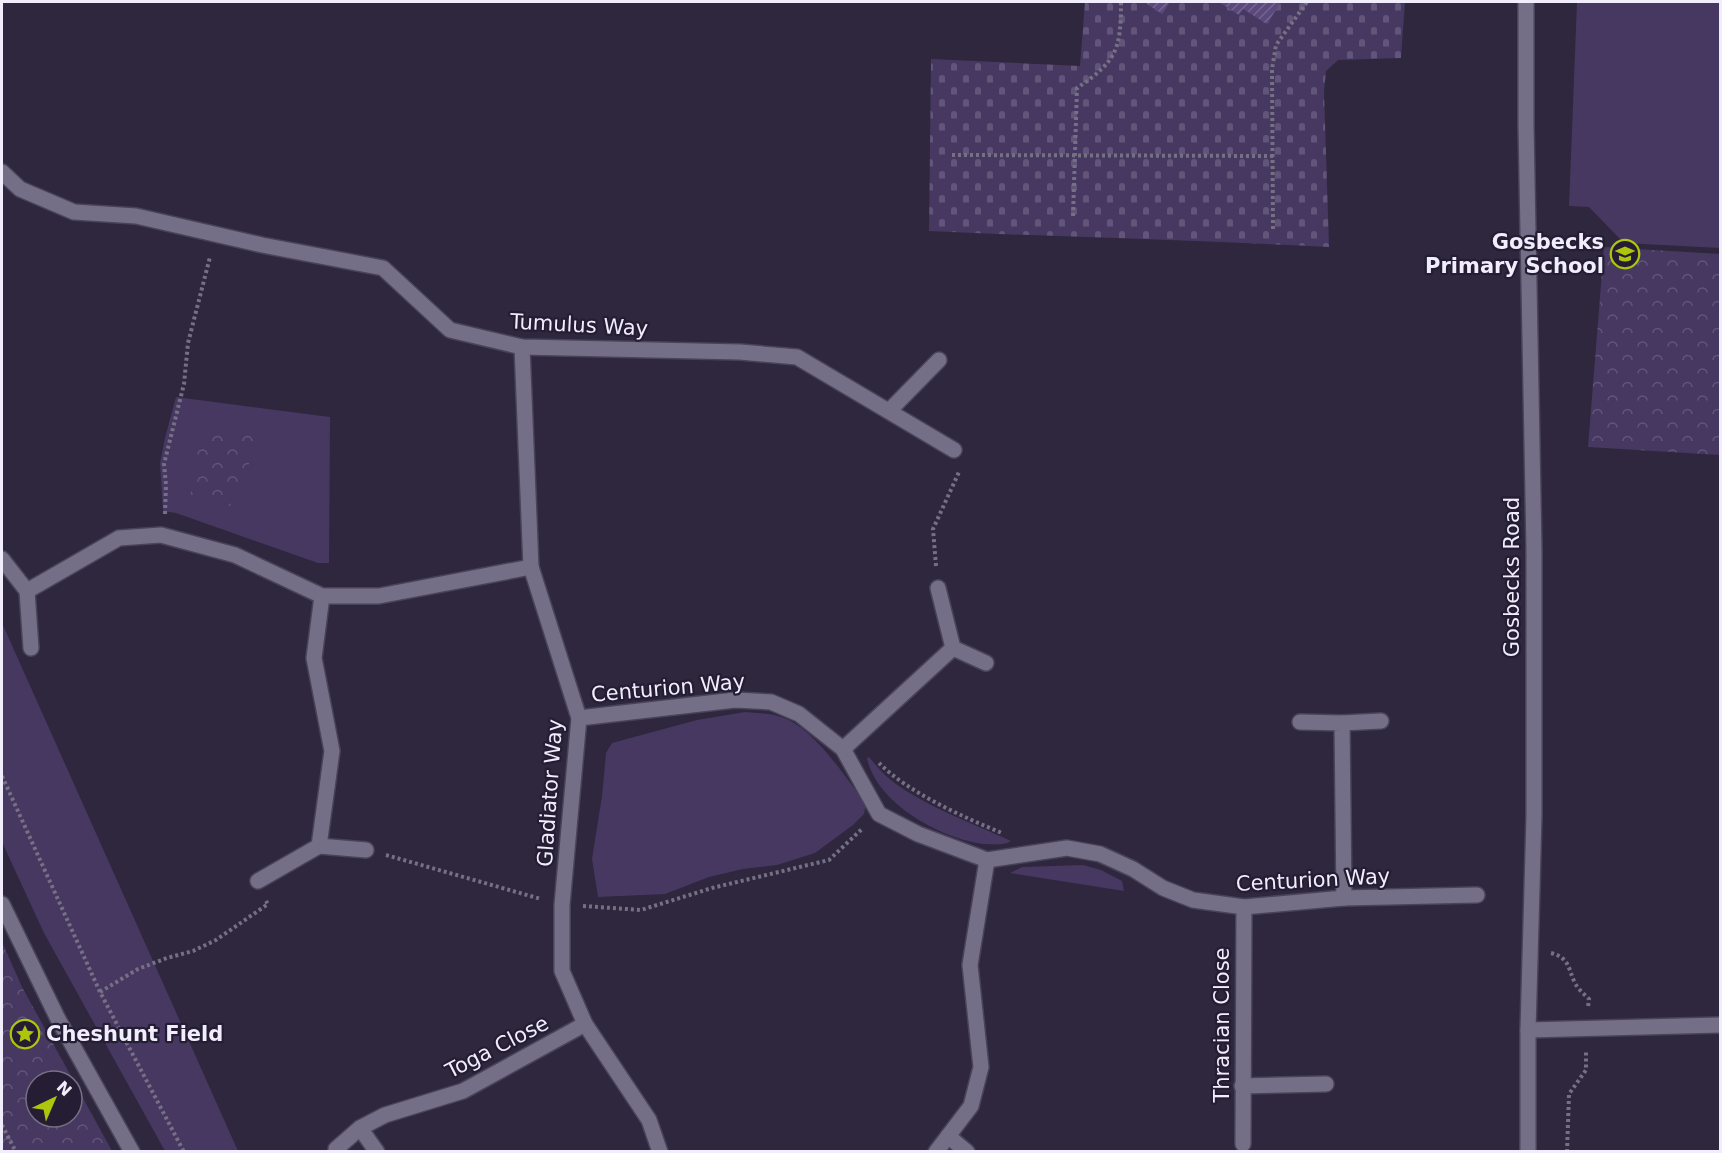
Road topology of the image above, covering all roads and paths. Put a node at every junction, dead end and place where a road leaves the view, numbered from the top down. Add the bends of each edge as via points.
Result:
1 (1121, 2) edge
2 (1307, 2) edge
3 (1526, 2) edge
4 (951, 155) dead end
5 (1075, 156) junction
6 (1273, 156) junction
7 (2, 172) edge
8 (1073, 216) dead end
9 (1273, 229) dead end
10 (216, 234) junction
11 (522, 347) junction
12 (939, 360) dead end
13 (890, 411) junction
14 (954, 450) joint
15 (161, 535) junction
16 (2, 559) edge
17 (531, 567) junction
18 (938, 588) joint
19 (27, 591) junction
20 (322, 596) junction
21 (31, 648) dead end
22 (953, 648) junction
23 (986, 663) dead end
24 (579, 718) junction
25 (1381, 721) dead end
26 (1300, 722) dead end
27 (1342, 723) junction
28 (862, 731) junction
29 (843, 749) junction
30 (2, 776) edge
31 (879, 814) junction
32 (319, 846) junction
33 (366, 850) joint
34 (1043, 852) junction
35 (987, 860) junction
36 (258, 881) joint
37 (1478, 895) dead end
38 (1344, 898) junction
39 (2, 904) edge
40 (562, 905) junction
41 (1244, 907) junction
42 (1530, 952) junction
43 (100, 992) junction
44 (585, 1024) junction
45 (1720, 1024) edge
46 (1586, 1027) junction
47 (1528, 1030) junction
48 (1326, 1084) dead end
49 (1242, 1086) junction
50 (2, 1125) edge
51 (360, 1128) junction
52 (948, 1136) junction
53 (1243, 1144) dead end
54 (336, 1149) dead end
55 (16, 1152) edge
56 (132, 1152) edge
57 (184, 1152) edge
58 (377, 1152) edge
59 (660, 1152) edge
60 (936, 1152) edge
61 (967, 1152) edge
62 (1528, 1152) edge
63 (1567, 1152) edge

1 - 5 path via 1118,46 1097,74 1077,88
2 - 6 path via 1276,45 1272,69
3 - 42 street, Gosbecks Road via 1534,550
4 - 5 path
5 - 6 path
5 - 8 path
6 - 9 path
7 - 10 street, Tumulus Way via 20,189 74,212 136,216
10 - 11 street, Tumulus Way via 383,268 450,330
10 - 15 path via 188,343 184,384 164,464 166,509
11 - 13 street, Tumulus Way via 797,357
11 - 17 street, Gladiator Way
12 - 13 street
13 - 14 street, Tumulus Way
14 - 18 path via 965,459 933,529
15 - 19 street via 119,538
15 - 20 street via 235,555
16 - 19 street
17 - 20 street via 379,596
17 - 24 street, Gladiator Way
18 - 22 street
19 - 21 street
20 - 32 street via 314,658 332,751
22 - 23 street
22 - 28 street
24 - 29 street, Centurion Way via 735,700 771,702 799,714
24 - 40 street, Gladiator Way
25 - 27 street
26 - 27 street
27 - 38 street
28 - 29 street
28 - 34 path via 872,756 890,774 974,822
29 - 31 street, Centurion Way
30 - 43 path
31 - 35 street, Centurion Way via 918,834
31 - 40 path via 829,860 712,888 641,910
32 - 33 street
32 - 36 street
33 - 40 path
34 - 35 street, Centurion Way
34 - 41 street, Centurion Way via 1067,848 1100,854 1193,900
35 - 52 street via 970,965 981,1067 971,1106
36 - 43 path via 268,904 216,940 138,969
37 - 38 street, Centurion Way
38 - 41 street, Centurion Way
39 - 56 street via 58,1019
40 - 44 street, Gladiator Way via 562,971
41 - 49 street, Thracian Close
42 - 46 path via 1555,953 1569,964 1576,984 1589,999
42 - 47 street, Gosbecks Road
43 - 57 path
44 - 51 street, Toga Close via 463,1091 384,1115
44 - 59 street, Gladiator Way via 649,1120
45 - 46 street
46 - 47 street
46 - 63 path via 1586,1070 1569,1094
47 - 62 street, Gosbecks Road
48 - 49 street
49 - 53 street, Thracian Close
50 - 55 path
51 - 54 street, Toga Close
51 - 58 street
52 - 60 street
52 - 61 street

